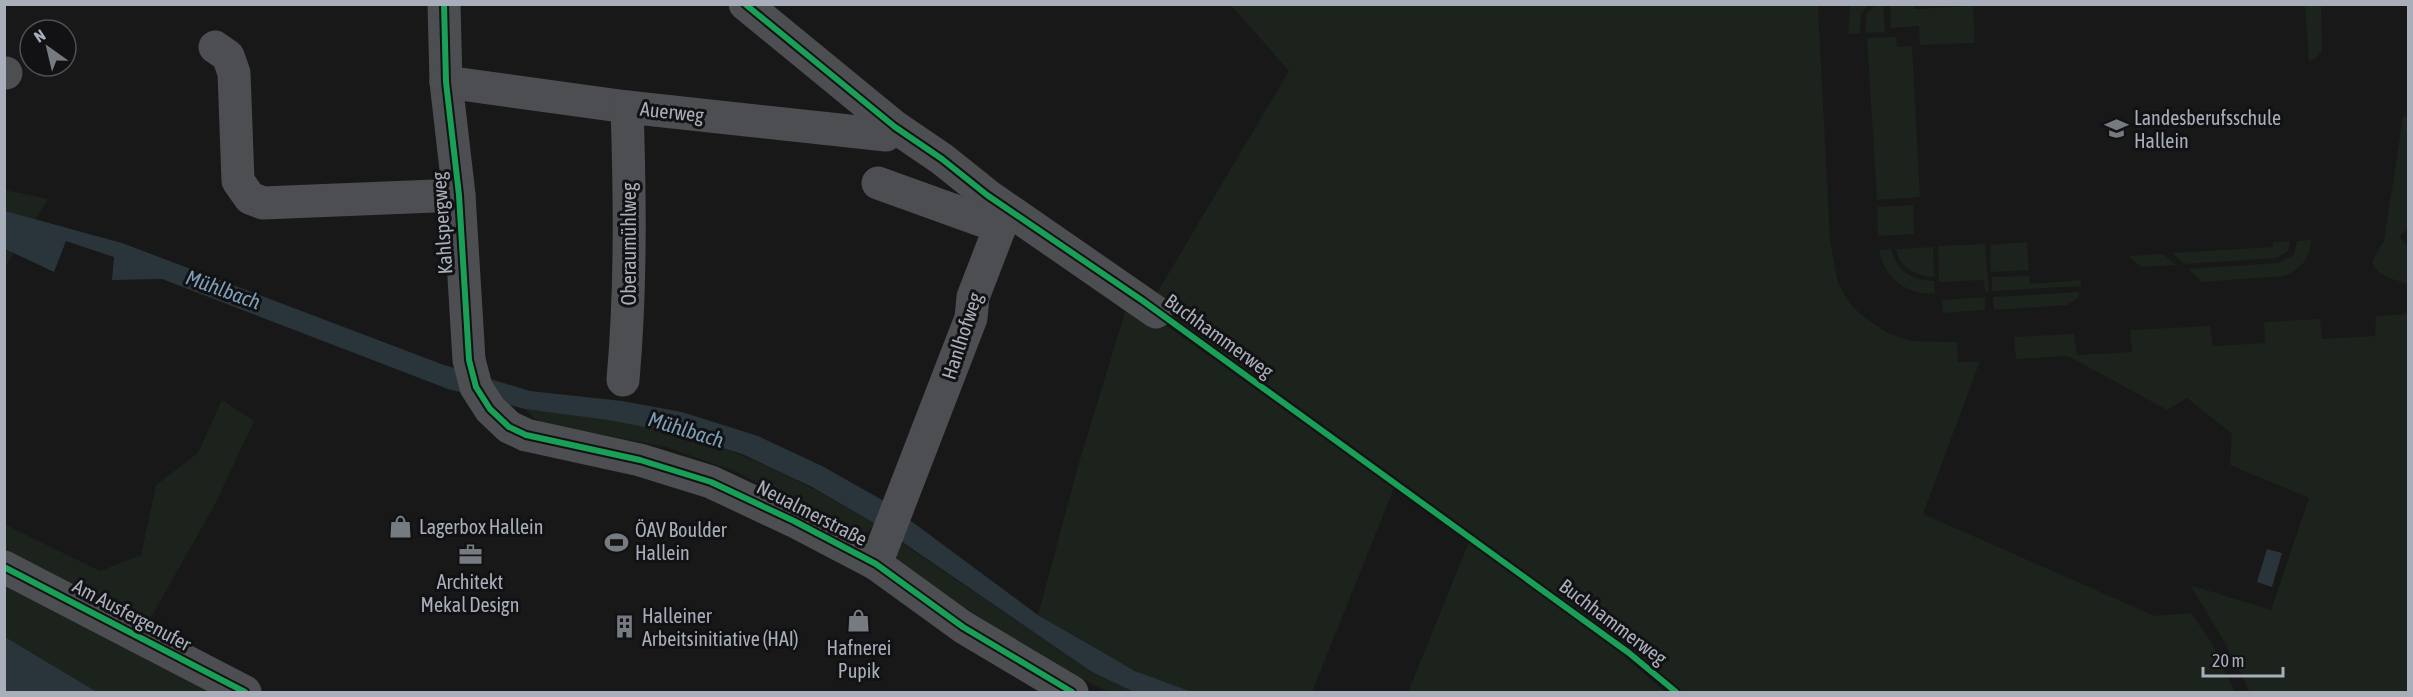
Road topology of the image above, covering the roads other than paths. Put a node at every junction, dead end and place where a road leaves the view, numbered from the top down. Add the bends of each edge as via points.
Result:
1 (444, 4) edge
2 (745, 4) edge
3 (215, 47) dead end
4 (446, 82) junction
5 (627, 107) junction
6 (896, 127) junction
7 (942, 159) junction
8 (878, 183) dead end
9 (459, 195) junction
10 (926, 200) junction
11 (1156, 312) dead end
12 (623, 380) dead end
13 (509, 427) joint
14 (881, 553) junction
15 (4, 567) edge
16 (245, 693) edge
17 (1072, 693) edge

1 - 4 street, Kahlspergweg
2 - 6 street, Buchhammerweg
3 - 9 street via 228,56 234,73 238,181 250,198 263,203
4 - 5 street, Auerweg
4 - 9 street, Kahlspergweg
5 - 6 street, Auerweg via 886,135
5 - 12 street, Oberaumühlweg via 631,223
6 - 7 street, Buchhammerweg
7 - 10 street
7 - 11 street, Buchhammerweg via 987,195
8 - 10 street, Hanlhofweg
9 - 13 street, Kahlspergweg via 466,336 476,387 490,409
10 - 14 street, Hanlhofweg via 1000,227 974,297 971,318
13 - 14 street, Neualmerstraße via 550,442 640,459 711,482 795,521
14 - 17 street, Neualmerstraße via 963,627
15 - 16 street, Am Ausfergenufer

